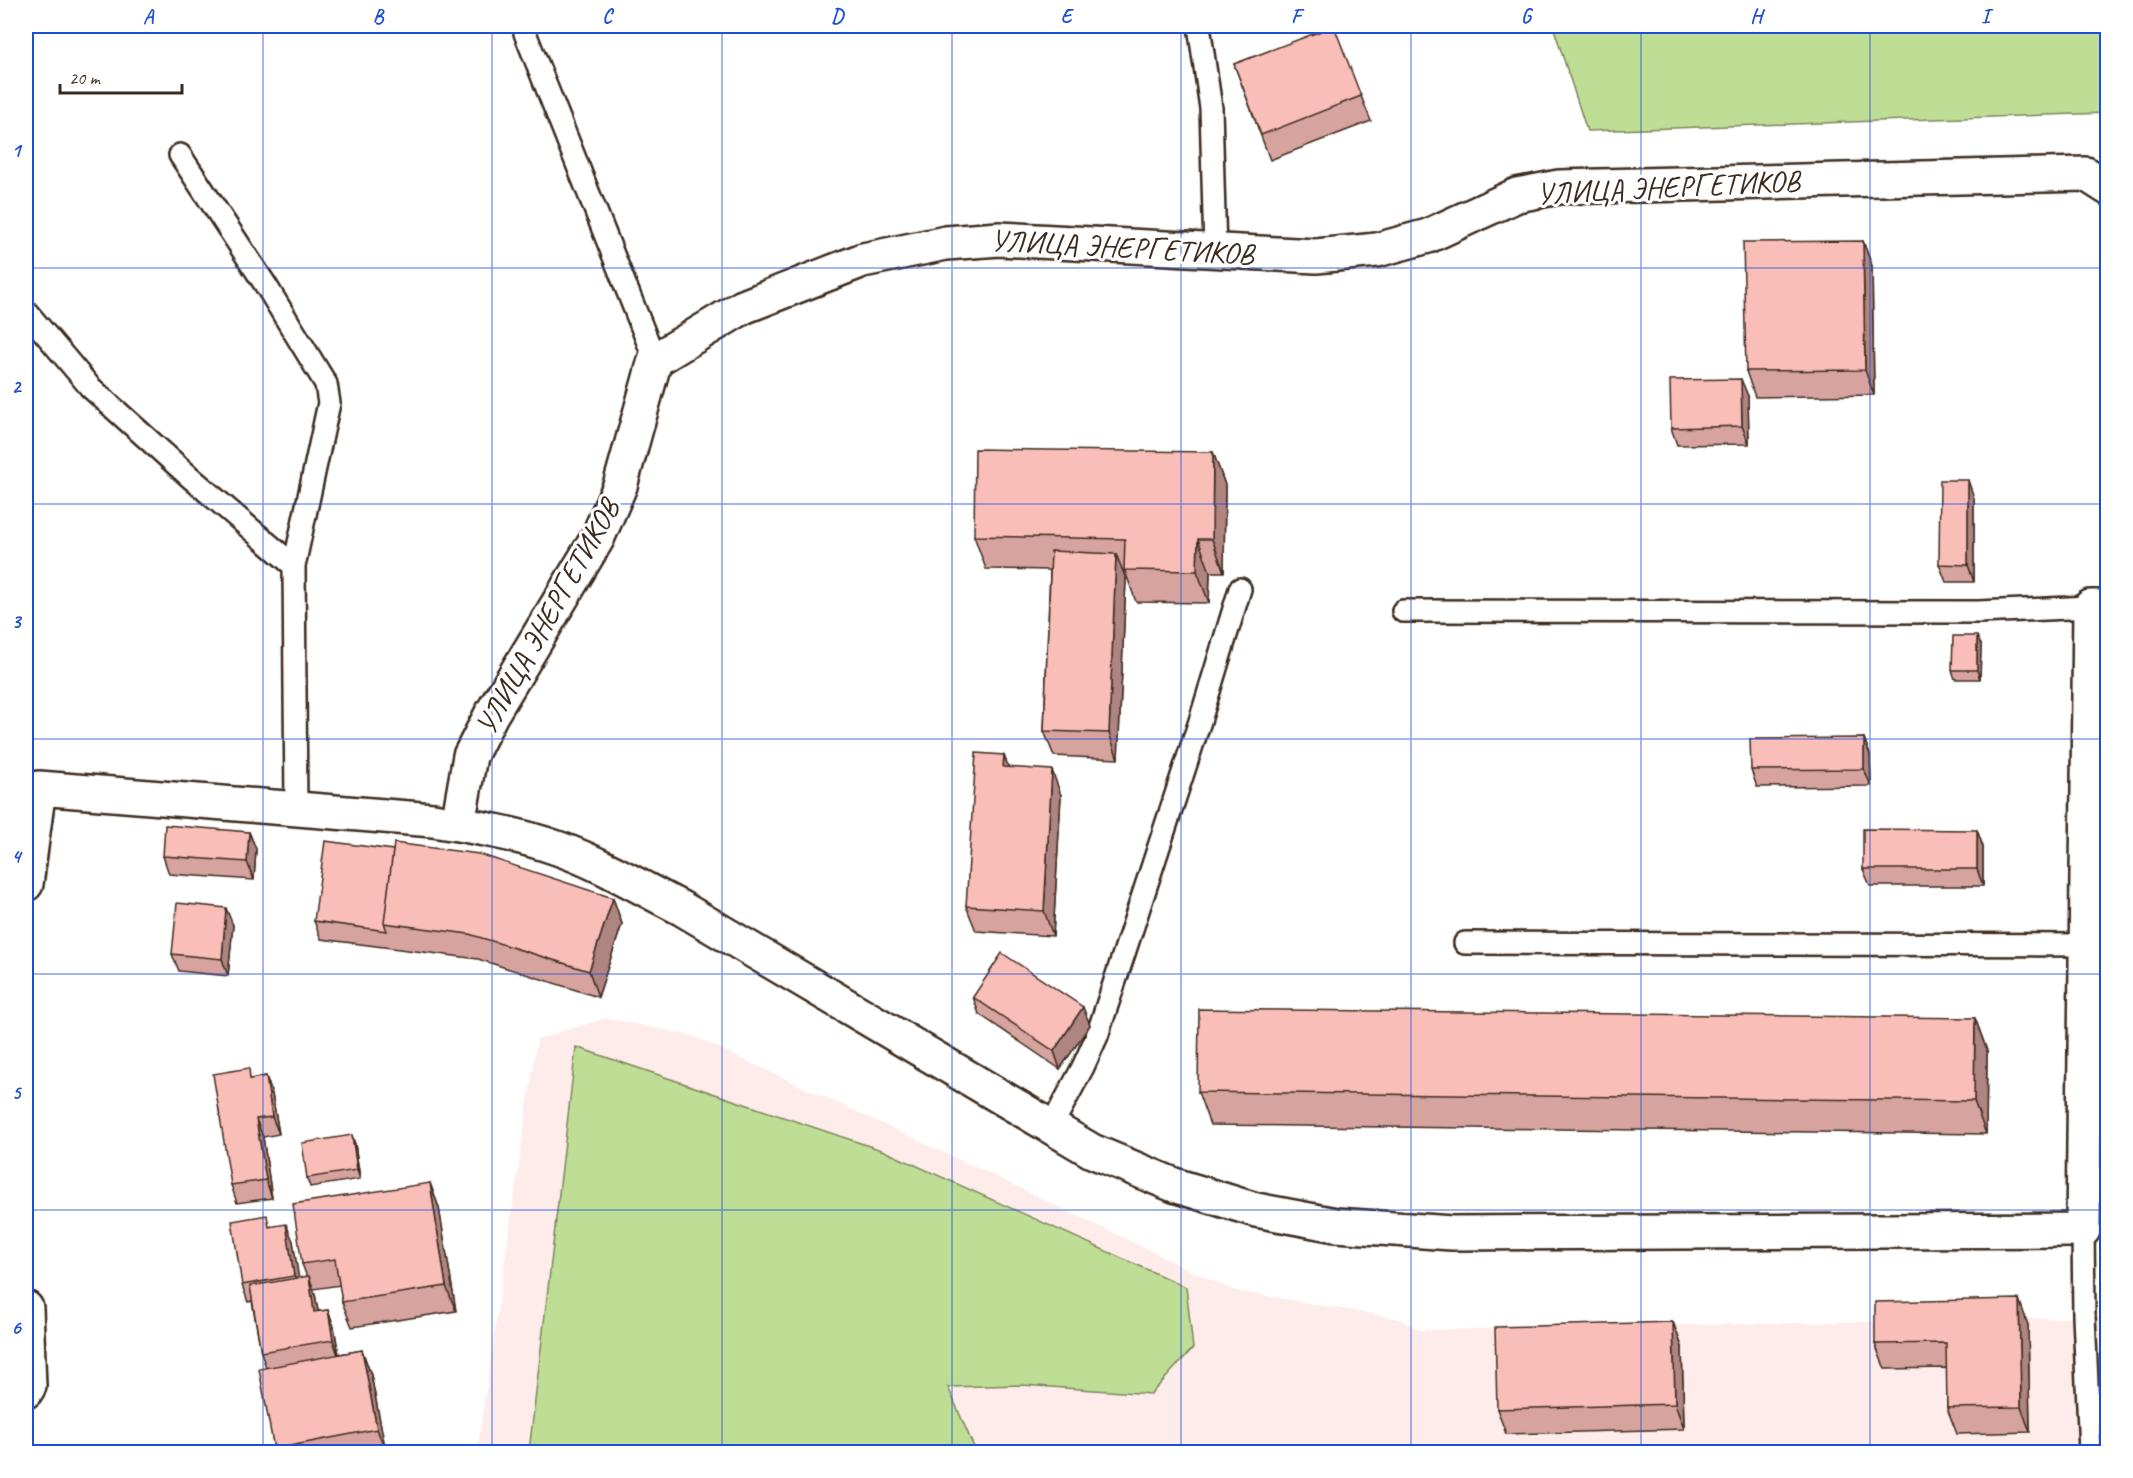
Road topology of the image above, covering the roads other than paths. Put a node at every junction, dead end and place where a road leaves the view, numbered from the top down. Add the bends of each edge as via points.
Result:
1 (1199, 26) edge
2 (525, 33) dead end
3 (180, 155) dead end
4 (2108, 188) edge
5 (1215, 251) junction
6 (26, 311) edge
7 (655, 360) junction
8 (294, 566) junction
9 (1240, 589) dead end
10 (2099, 607) edge
11 (1403, 611) dead end
12 (32, 787) edge
13 (296, 809) junction
14 (458, 824) junction
15 (26, 884) edge
16 (1465, 943) dead end
17 (2086, 945) junction
18 (1051, 1127) junction
19 (2083, 1230) junction
20 (26, 1308) edge
21 (26, 1391) edge
22 (2098, 1417) edge
23 (2090, 1452) edge

1 - 5 lane via 1210,108
2 - 7 lane
3 - 8 lane via 326,384 329,403
4 - 5 street, УЛИЦА ЭНЕРГЕТИКОВ via 2086,174 1559,187 1517,195 1428,236 1377,250 1316,256
5 - 7 street, УЛИЦА ЭНЕРГЕТИКОВ via 999,239 946,243 863,260 743,307
6 - 8 lane via 90,387
7 - 14 street, УЛИЦА ЭНЕРГЕТИКОВ via 620,486 597,539 470,756
8 - 13 lane
9 - 18 lane via 1097,1036
10 - 11 lane via 1978,612
10 - 17 street
12 - 13 street
12 - 15 street
13 - 14 street
14 - 18 street via 560,849 620,876 681,908
16 - 17 lane
17 - 19 street
18 - 19 street via 1092,1151 1174,1185 1256,1210 1336,1225 1452,1233
19 - 22 lane
20 - 21 street
22 - 23 lane

